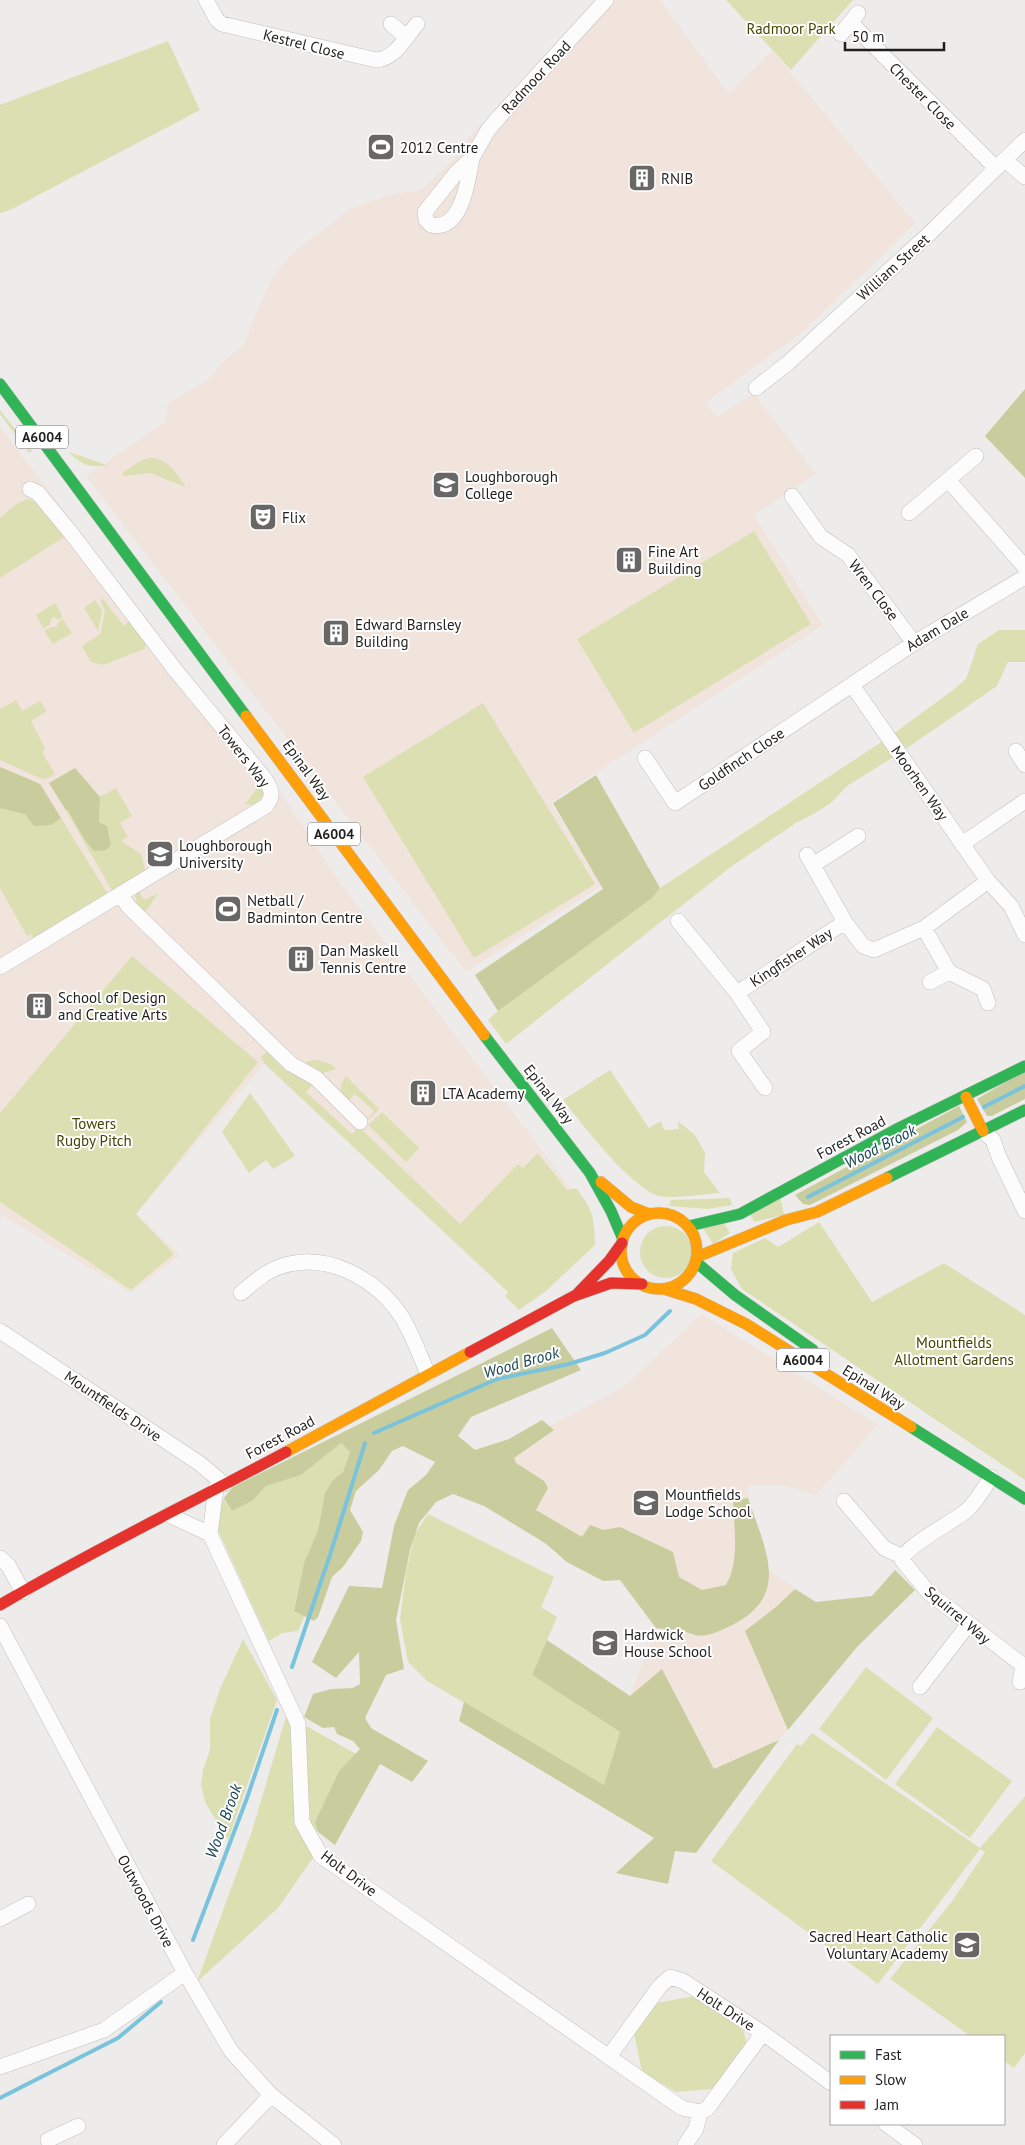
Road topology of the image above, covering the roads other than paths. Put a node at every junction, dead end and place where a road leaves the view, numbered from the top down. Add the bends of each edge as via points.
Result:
1 (206, 0) edge
2 (606, 0) edge
3 (850, 23) dead end
4 (391, 24) dead end
5 (417, 24) dead end
6 (406, 36) junction
7 (1025, 140) edge
8 (472, 158) dead end
9 (1000, 164) junction
10 (1025, 177) edge
11 (0, 384) edge
12 (756, 388) dead end
13 (976, 456) dead end
14 (949, 481) junction
15 (30, 489) dead end
16 (792, 496) dead end
17 (909, 513) dead end
18 (1025, 567) edge
19 (1025, 577) edge
20 (914, 643) junction
21 (852, 685) junction
22 (1016, 751) dead end
23 (645, 758) dead end
24 (1025, 765) edge
25 (1025, 801) edge
26 (858, 836) dead end
27 (962, 844) junction
28 (988, 881) junction
29 (121, 894) junction
30 (678, 921) dead end
31 (845, 922) junction
32 (924, 928) junction
33 (1025, 935) edge
34 (0, 968) edge
35 (949, 972) junction
36 (930, 982) dead end
37 (737, 993) junction
38 (988, 1003) dead end
39 (1025, 1066) edge
40 (765, 1088) dead end
41 (966, 1097) junction
42 (1025, 1110) edge
43 (360, 1122) dead end
44 (983, 1131) junction
45 (590, 1173) junction
46 (1025, 1211) edge
47 (649, 1214) junction
48 (689, 1226) junction
49 (623, 1241) junction
50 (697, 1260) junction
51 (642, 1284) junction
52 (664, 1289) junction
53 (242, 1293) dead end
54 (574, 1296) junction
55 (0, 1331) edge
56 (822, 1356) dead end
57 (428, 1374) junction
58 (854, 1377) dead end
59 (937, 1442) junction
60 (991, 1477) junction
61 (220, 1486) junction
62 (1025, 1499) edge
63 (844, 1501) dead end
64 (169, 1515) junction
65 (210, 1534) junction
66 (903, 1557) junction
67 (0, 1558) edge
68 (24, 1592) junction
69 (0, 1605) edge
70 (968, 1625) junction
71 (0, 1626) edge
72 (1024, 1667) edge
73 (1020, 1682) dead end
74 (920, 1688) dead end
75 (20, 1903) dead end
76 (0, 1920) edge
77 (185, 1973) junction
78 (763, 2033) junction
79 (610, 2055) junction
80 (0, 2067) edge
81 (830, 2082) edge
82 (271, 2095) junction
83 (700, 2112) junction
84 (887, 2125) edge
85 (78, 2126) dead end
86 (48, 2140) dead end
87 (65, 2140) edge
88 (224, 2145) edge
89 (334, 2145) edge
90 (685, 2145) edge
91 (915, 2145) edge

1 - 6 street, Kestrel Close via 222,24 367,59 384,60 393,54
2 - 8 street, Radmoor Road via 488,130
3 - 9 street, Chester Close
4 - 6 street
5 - 6 street, Kestrel Close
7 - 9 street, William Street
9 - 10 street, Chester Close
9 - 12 street, William Street via 930,234
11 - 45 main road, Epinal Way / A6004
13 - 14 street
14 - 17 street
14 - 18 street
15 - 29 street, Towers Way via 38,493 71,533 270,787 271,800 266,806
16 - 20 street, Wren Close via 820,537 848,555
19 - 20 street, Adam Dale
20 - 21 street, Adam Dale
21 - 23 street, Goldfinch Close via 675,803
21 - 27 street, Moorhen Way
22 - 24 street
25 - 27 street
26 - 31 street, Kingfisher Way via 810,860
27 - 28 street, Moorhen Way
28 - 32 street, Kingfisher Way
28 - 33 street via 1011,906
29 - 34 street, Towers Way
29 - 43 street via 128,906 291,1064 316,1078
30 - 37 street, Kingfisher Way
31 - 32 street, Kingfisher Way via 863,946 874,950
31 - 37 street, Kingfisher Way
32 - 35 street
35 - 36 street
35 - 38 street via 982,989
37 - 40 street, Kingfisher Way via 763,1032 739,1051
39 - 41 main road, Forest Road
41 - 44 main road
41 - 48 main road, Forest Road via 896,1130 740,1214
42 - 44 main road
44 - 46 street via 987,1144 999,1157
44 - 50 main road via 817,1212 786,1220
45 - 47 main road, Epinal Way / A6004 via 631,1207
45 - 49 main road, Epinal Way / A6004 via 612,1211
47 - 48 main road, A6004 via 676,1216
47 - 49 main road via 630,1227
48 - 50 main road via 696,1239
49 - 51 main road, A6004 via 624,1266
49 - 54 main road, Forest Road via 609,1261
50 - 52 main road via 684,1280
50 - 56 main road, A6004 via 735,1295
51 - 52 main road, A6004
51 - 54 main road, Forest Road via 612,1283
52 - 59 main road, Epinal Way / A6004 via 696,1299 746,1324
53 - 57 street via 262,1276 279,1267 298,1263 320,1263 359,1276 373,1284 403,1319
54 - 57 main road, Forest Road
55 - 61 street, Mountfields Drive via 199,1463
57 - 61 main road, Forest Road
58 - 59 main road, Epinal Way / A6004 via 894,1405
59 - 60 main road, Epinal Way / A6004
60 - 62 main road, Epinal Way / A6004
60 - 66 street via 968,1509
61 - 64 main road, Forest Road
61 - 65 street
63 - 66 street via 884,1548
64 - 65 street
64 - 68 main road, Forest Road via 63,1568
65 - 79 street, Holt Drive via 298,1724 302,1822 321,1856
66 - 70 street, Squirrel Way via 902,1560 928,1592
67 - 68 street
68 - 69 main road, Forest Road
70 - 72 street, Squirrel Way
70 - 74 street via 925,1671
71 - 77 street, Outwoods Drive
72 - 73 street, Squirrel Way
75 - 76 street
77 - 80 street via 104,2030
77 - 82 street, Outwoods Drive via 231,2051
78 - 79 street, Holt Drive via 683,1981 670,1977
78 - 81 street, Holt Drive
78 - 83 street, Holt Drive via 713,2102
79 - 83 street, Holt Drive via 682,2108
82 - 88 street
82 - 89 street, Outwoods Drive
83 - 90 street, Holt Drive via 696,2129
84 - 91 street
85 - 87 street
86 - 87 street

